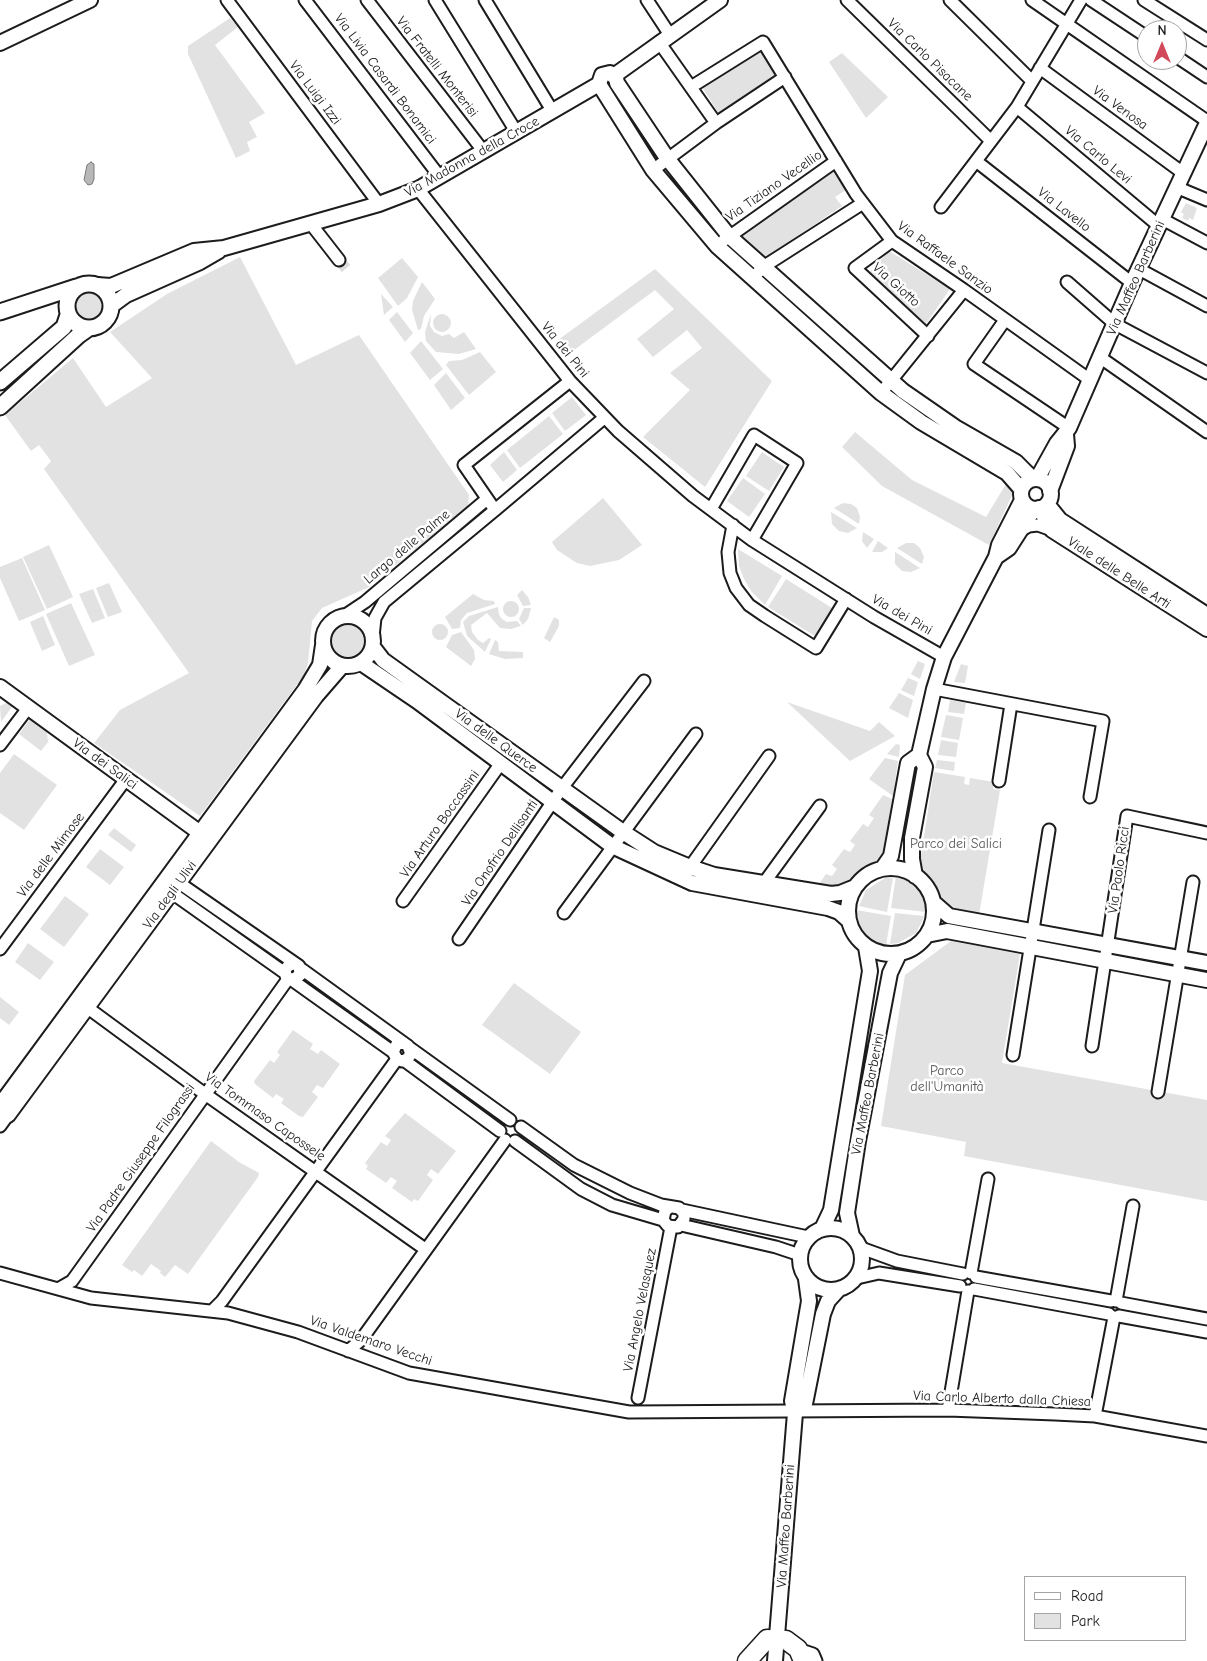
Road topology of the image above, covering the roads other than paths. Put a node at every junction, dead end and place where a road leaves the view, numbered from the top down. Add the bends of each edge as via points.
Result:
1 (90, 0) edge
2 (227, 0) edge
3 (305, 0) edge
4 (367, 0) edge
5 (435, 0) edge
6 (486, 0) edge
7 (648, 0) edge
8 (847, 0) edge
9 (950, 0) edge
10 (1032, 0) edge
11 (1081, 0) edge
12 (1091, 0) edge
13 (1144, 0) edge
14 (717, 1) edge
15 (1066, 24) junction
16 (1137, 30) edge
17 (665, 38) junction
18 (1207, 40) edge
19 (0, 42) edge
20 (1187, 64) edge
21 (1040, 68) junction
22 (785, 77) junction
23 (1207, 77) edge
24 (1032, 80) junction
25 (609, 83) junction
26 (691, 87) junction
27 (1017, 107) junction
28 (554, 112) junction
29 (716, 122) junction
30 (1207, 122) edge
31 (517, 133) junction
32 (991, 141) junction
33 (484, 152) junction
34 (667, 158) junction
35 (836, 161) junction
36 (976, 161) junction
37 (653, 170) junction
38 (1183, 173) junction
39 (440, 177) junction
40 (1176, 187) junction
41 (418, 189) junction
42 (1207, 200) edge
43 (863, 203) junction
44 (379, 204) junction
45 (941, 207) dead end
46 (1160, 223) junction
47 (311, 224) junction
48 (729, 236) junction
49 (892, 241) junction
50 (1207, 242) edge
51 (716, 246) junction
52 (224, 248) junction
53 (339, 260) tunnel mouth
54 (763, 267) junction
55 (1139, 269) junction
56 (753, 278) junction
57 (1067, 282) dead end
58 (1132, 283) junction
59 (80, 285) junction
60 (97, 285) junction
61 (964, 290) junction
62 (44, 298) junction
63 (111, 306) junction
64 (1207, 306) edge
65 (67, 310) junction
66 (0, 312) edge
67 (1005, 320) junction
68 (1115, 324) junction
69 (89, 328) junction
70 (928, 336) junction
71 (1101, 358) junction
72 (1207, 373) edge
73 (1090, 380) junction
74 (570, 381) junction
75 (891, 381) junction
76 (0, 382) edge
77 (881, 393) junction
78 (0, 407) edge
79 (604, 418) junction
80 (1068, 431) junction
81 (1207, 432) edge
82 (1035, 479) junction
83 (1022, 495) junction
84 (487, 499) junction
85 (1042, 503) junction
86 (711, 509) junction
87 (495, 510) junction
88 (733, 525) junction
89 (1052, 530) junction
90 (1018, 532) junction
91 (752, 540) junction
92 (996, 557) junction
93 (846, 599) junction
94 (1207, 615) edge
95 (344, 616) junction
96 (1207, 629) edge
97 (373, 642) junction
98 (323, 645) junction
99 (944, 657) junction
100 (361, 663) junction
101 (342, 666) junction
102 (644, 681) dead end
103 (0, 687) edge
104 (934, 689) junction
105 (1010, 704) junction
106 (28, 708) junction
107 (696, 734) dead end
108 (0, 745) edge
109 (919, 755) junction
110 (769, 756) dead end
111 (501, 763) junction
112 (126, 779) junction
113 (999, 781) dead end
114 (564, 786) junction
115 (1090, 797) dead end
116 (553, 802) junction
117 (820, 806) dead end
118 (1049, 830) dead end
119 (622, 832) junction
120 (1207, 833) edge
121 (205, 836) junction
122 (612, 846) junction
123 (690, 867) junction
124 (882, 869) junction
125 (915, 876) junction
126 (1193, 882) dead end
127 (764, 883) junction
128 (170, 884) junction
129 (855, 887) junction
130 (403, 901) dead end
131 (933, 902) junction
132 (564, 913) dead end
133 (848, 920) junction
134 (1034, 930) junction
135 (927, 935) junction
136 (459, 939) dead end
137 (1031, 945) junction
138 (1108, 946) junction
139 (866, 947) junction
140 (0, 949) edge
141 (899, 954) junction
142 (1180, 958) junction
143 (1105, 961) junction
144 (1207, 963) edge
145 (297, 966) junction
146 (1176, 974) junction
147 (288, 977) junction
148 (1207, 980) edge
149 (88, 1008) junction
150 (406, 1046) junction
151 (1092, 1046) dead end
152 (1013, 1055) dead end
153 (398, 1057) junction
154 (1158, 1092) dead end
155 (205, 1094) junction
156 (2, 1113) edge
157 (510, 1120) junction
158 (521, 1128) junction
159 (507, 1137) junction
160 (315, 1172) junction
161 (988, 1179) dead end
162 (1133, 1206) dead end
163 (670, 1207) junction
164 (682, 1210) junction
165 (672, 1224) junction
166 (822, 1229) junction
167 (852, 1236) junction
168 (808, 1237) junction
169 (860, 1248) junction
170 (425, 1249) junction
171 (800, 1255) junction
172 (0, 1273) edge
173 (970, 1274) junction
174 (856, 1278) junction
175 (806, 1279) junction
176 (71, 1282) junction
177 (58, 1289) junction
178 (967, 1289) junction
179 (838, 1290) junction
180 (74, 1294) junction
181 (222, 1301) junction
182 (1116, 1302) junction
183 (212, 1311) junction
184 (228, 1313) junction
185 (1114, 1315) junction
186 (1207, 1319) edge
187 (1207, 1332) edge
188 (360, 1342) junction
189 (348, 1351) junction
190 (366, 1358) junction
191 (638, 1398) junction
192 (948, 1410) junction
193 (629, 1412) junction
194 (646, 1412) junction
195 (795, 1413) junction
196 (1094, 1416) junction
197 (1207, 1436) edge
198 (777, 1640) junction
199 (800, 1655) edge
200 (748, 1661) edge
201 (776, 1661) edge
202 (816, 1661) edge

1 - 19 street
2 - 44 street, Via Luigi Izzi
3 - 39 street, Via Livia Casardi Bonamici
4 - 33 street, Via Fratelli Monterisi
5 - 31 street
6 - 28 street
7 - 17 street
8 - 32 street, Via Carlo Pisacane
9 - 24 street
10 - 15 street
11 - 15 street
12 - 16 street
13 - 18 street
14 - 17 street, Via Madonna della Croce
15 - 21 street
15 - 30 street
17 - 25 street, Via Madonna della Croce
17 - 26 street
20 - 23 street
21 - 24 street
21 - 38 street, Via Venosa
22 - 26 street, Via Raffaele Sanzio via 762,42
22 - 29 street
22 - 35 street, Via Raffaele Sanzio
24 - 27 street
25 - 28 street, Via Madonna della Croce
25 - 34 street
25 - 37 street
26 - 29 street
27 - 32 street
27 - 46 street, Via Carlo Levi
28 - 31 street, Via Madonna della Croce
29 - 34 street
30 - 38 street, Via Maffeo Barberini
31 - 33 street, Via Madonna della Croce
32 - 36 street
33 - 39 street, Via Madonna della Croce
34 - 37 street
34 - 48 street
35 - 43 street, Via Raffaele Sanzio
35 - 48 street, Via Tiziano Vecellio
36 - 45 street
36 - 58 street, Via Lavello
37 - 51 street
38 - 40 street, Via Maffeo Barberini
39 - 41 street, Via Madonna della Croce
40 - 42 street
40 - 46 street, Via Maffeo Barberini
41 - 44 street, Via Madonna della Croce
41 - 74 street, Via dei Pini
43 - 49 street, Via Raffaele Sanzio
43 - 54 street
44 - 47 street, Via Madonna della Croce
46 - 50 street, Via Carlo Levi
46 - 55 street, Via Maffeo Barberini
47 - 52 street, Via Madonna della Croce
47 - 53 street
48 - 51 street
48 - 54 street
49 - 61 street, Via Raffaele Sanzio
49 - 70 street, Via Giotto via 855,268
51 - 56 street
52 - 60 street, Via Madonna della Croce via 194,251 111,286
52 - 63 street, Via Madonna della Croce via 128,294
54 - 56 street
54 - 75 street
55 - 58 street, Via Maffeo Barberini
55 - 64 street
56 - 77 street
57 - 68 street
58 - 68 street, Via Maffeo Barberini
59 - 60 main road
59 - 62 main road
59 - 65 main road via 70,294
60 - 63 main road via 108,294
61 - 67 street, Via Raffaele Sanzio
61 - 70 street
62 - 65 main road via 56,299
62 - 66 main road
63 - 69 main road via 105,322
65 - 69 main road via 76,325
65 - 76 main road via 64,328
67 - 73 street, Via Raffaele Sanzio
67 - 80 street via 974,364
68 - 71 street, Via Maffeo Barberini
68 - 72 street
69 - 78 main road
70 - 75 street
71 - 73 street, Via Maffeo Barberini
71 - 81 street
73 - 80 street, Via Maffeo Barberini
74 - 79 street, Via dei Pini
74 - 84 street via 464,465
75 - 77 street
75 - 82 street via 955,427 1016,462
77 - 83 street via 921,422 1007,473
79 - 86 street, Via dei Pini
79 - 87 street, Largo delle Palme
80 - 82 street, Via Maffeo Barberini
80 - 85 street, Via Maffeo Barberini via 1067,446
82 - 83 street via 1024,484
82 - 85 street via 1048,485
83 - 85 street via 1026,506
83 - 92 street, Via Maffeo Barberini
84 - 87 street
84 - 95 street, Largo delle Palme
85 - 89 street, Viale delle Belle Arti
85 - 90 street, Via Maffeo Barberini
85 - 94 street, Viale delle Belle Arti via 1060,520
86 - 88 street, Via dei Pini
86 - 91 street via 754,435 796,463
87 - 97 street, Largo delle Palme via 384,602 375,618
88 - 91 street, Via dei Pini
88 - 93 street via 728,552 730,573 749,605 765,616 816,648
89 - 90 street via 1038,525
89 - 96 street, Viale delle Belle Arti
90 - 92 street, Via Maffeo Barberini via 1010,548
91 - 93 street, Via dei Pini
92 - 99 street, Via Maffeo Barberini
93 - 99 street, Via dei Pini
95 - 97 street via 366,623
95 - 98 street via 325,630
97 - 100 street
97 - 114 street, Via delle Querce via 383,660
98 - 101 street via 329,658
98 - 121 street, Via degli Ulivi via 320,665 305,690
99 - 104 street, Via Maffeo Barberini
100 - 101 street
100 - 111 street, Via delle Querce
101 - 121 street, Via degli Ulivi
102 - 114 street
103 - 106 street, Via dei Salici
104 - 105 street
104 - 109 street, Via Maffeo Barberini
105 - 113 street
105 - 115 street via 1103,721
106 - 108 street
106 - 112 street, Via dei Salici
107 - 119 street
109 - 124 street, Via Maffeo Barberini via 908,763 890,856
109 - 125 street, Via Maffeo Barberini via 924,767 912,838
110 - 123 street
111 - 116 street, Via delle Querce
111 - 130 street, Via Arturo Boccassini
112 - 121 street, Via dei Salici
112 - 140 street, Via delle Mimose
114 - 116 street, Via Onofrio Dellisanti
114 - 119 street, Via delle Querce
116 - 122 street, Via delle Querce
116 - 136 street, Via Onofrio Dellisanti
117 - 127 street
118 - 134 street
119 - 122 street
119 - 123 street, Via delle Querce via 654,852
120 - 138 street, Via Paolo Ricci via 1127,816
121 - 128 street, Via degli Ulivi
122 - 132 street
122 - 133 street, Via delle Querce via 692,883 828,908
123 - 127 street, Via delle Querce via 714,875
124 - 125 street via 896,869
124 - 129 street via 872,872
125 - 131 street via 923,883
126 - 142 street
127 - 129 street, Via delle Querce via 831,894
128 - 145 street
128 - 147 street
128 - 149 street, Via degli Ulivi
128 - 156 street, Via degli Ulivi
129 - 133 street via 850,897
131 - 134 street via 950,916
131 - 135 street via 934,916
133 - 139 street via 858,940
134 - 137 street
134 - 138 street
135 - 137 street via 947,931
135 - 141 street via 914,947
137 - 143 street
137 - 152 street
138 - 142 street
138 - 143 street, Via Paolo Ricci
139 - 141 street
139 - 166 street, Via Maffeo Barberini via 869,975 830,1210
141 - 167 street, Via Maffeo Barberini via 890,973 858,1141 847,1213
142 - 144 street
142 - 146 street
143 - 146 street
143 - 151 street, Via Paolo Ricci
145 - 147 street, Via Padre Giuseppe Filograssi via 287,966
145 - 150 street
146 - 148 street
146 - 154 street
147 - 153 street
147 - 155 street, Via Padre Giuseppe Filograssi
149 - 155 street, Via Tommaso Capossele
149 - 156 street, Via degli Ulivi
150 - 153 street via 397,1044
150 - 153 street via 411,1054
150 - 157 street
153 - 159 street
153 - 160 street
155 - 160 street, Via Tommaso Capossele
155 - 176 street, Via Padre Giuseppe Filograssi
157 - 158 street
157 - 159 street via 504,1123
158 - 159 street via 521,1134
158 - 163 street via 574,1165 630,1193
159 - 165 street via 581,1189 612,1205
159 - 170 street
160 - 170 street, Via Tommaso Capossele
160 - 181 street
161 - 173 street
162 - 182 street
163 - 164 street
163 - 165 street via 664,1211
164 - 165 street via 685,1216
164 - 168 street
165 - 171 street
165 - 191 street, Via Angelo Velasquez
166 - 167 street via 843,1230
166 - 168 street
167 - 169 street
168 - 171 street
169 - 173 street via 897,1261
169 - 174 street via 863,1258
170 - 188 street
171 - 175 street
172 - 177 street, Via Valdemaro Vecchi
173 - 178 street via 977,1284
173 - 178 street via 959,1280
173 - 182 street
174 - 178 street via 879,1273
174 - 179 street
175 - 179 street via 820,1289
175 - 195 street, Via Maffeo Barberini via 809,1301 792,1401
176 - 177 street, Via Padre Giuseppe Filograssi
176 - 180 street
177 - 180 street, Via Valdemaro Vecchi
178 - 185 street
178 - 192 street
179 - 195 street, Via Maffeo Barberini via 822,1314 805,1404
180 - 183 street, Via Valdemaro Vecchi
181 - 183 street
181 - 184 street
182 - 185 street via 1107,1307
182 - 186 street
183 - 184 street, Via Valdemaro Vecchi
184 - 189 street, Via Valdemaro Vecchi via 298,1332
185 - 187 street
185 - 196 street
188 - 189 street
188 - 190 street
189 - 190 street, Via Valdemaro Vecchi
190 - 193 street, Via Valdemaro Vecchi via 409,1373
191 - 193 street, Via Angelo Velasquez
191 - 194 street
192 - 195 street, Via Carlo Alberto dalla Chiesa
192 - 196 street, Via Carlo Alberto dalla Chiesa
193 - 194 street, Via Valdemaro Vecchi
194 - 195 street, Via Valdemaro Vecchi via 773,1410
195 - 198 street, Via Maffeo Barberini
196 - 197 street, Via Carlo Alberto dalla Chiesa
198 - 199 highway via 786,1640
198 - 200 highway via 767,1639
198 - 201 street, Via Maffeo Barberini
199 - 202 street via 813,1654

